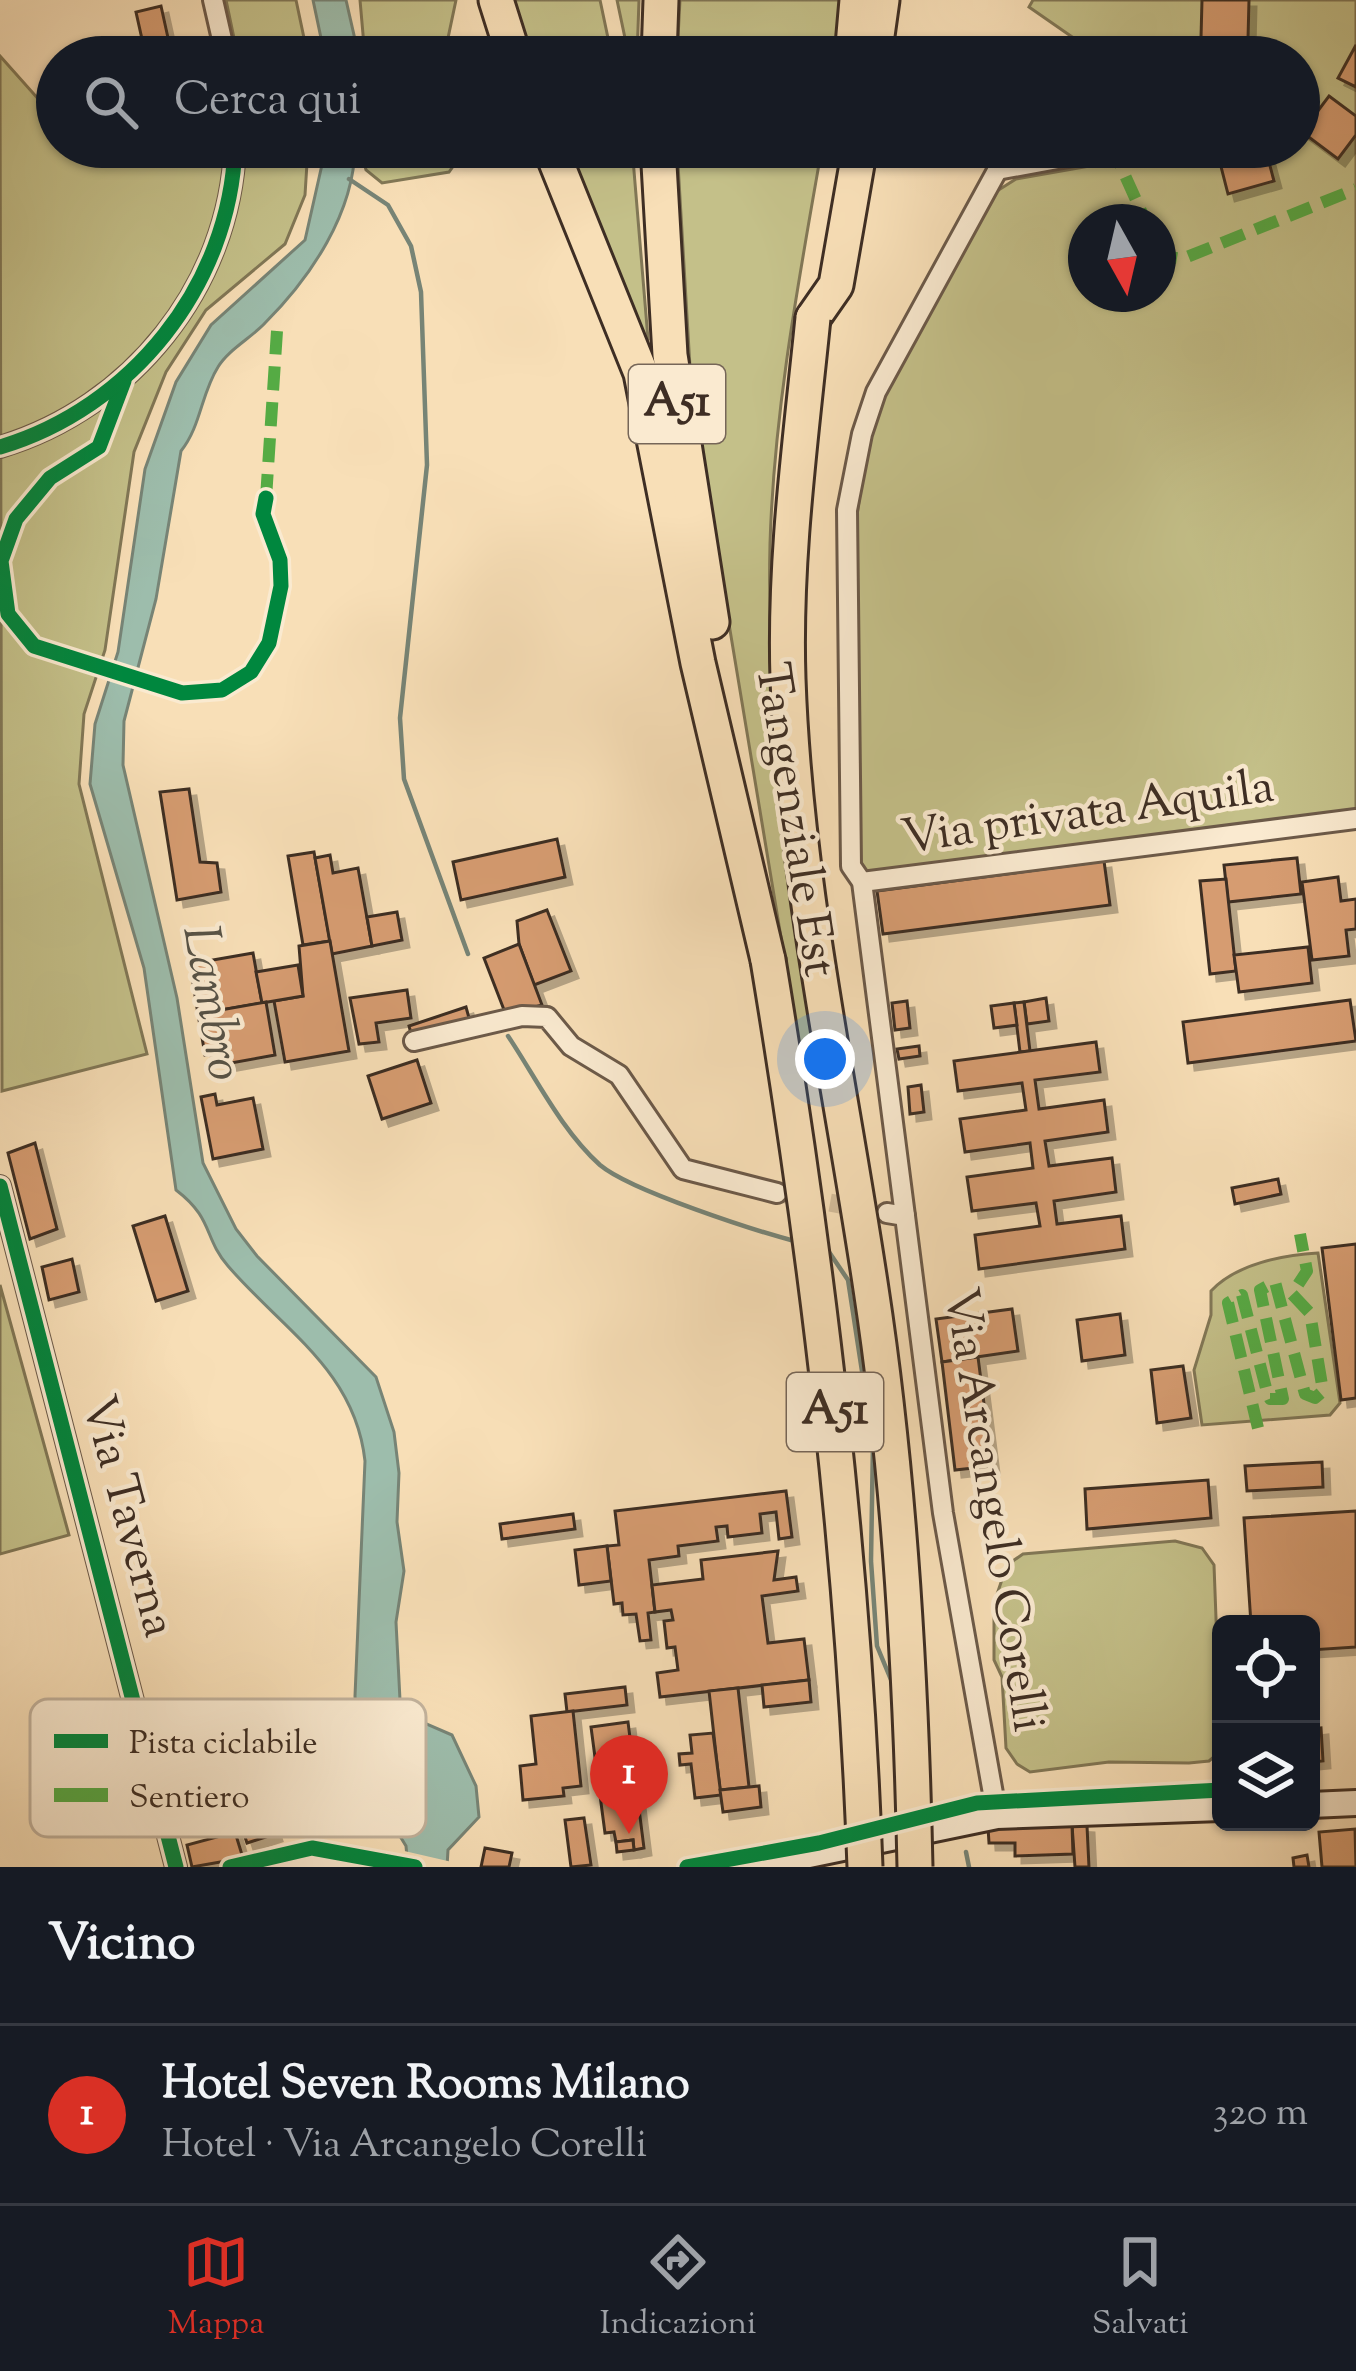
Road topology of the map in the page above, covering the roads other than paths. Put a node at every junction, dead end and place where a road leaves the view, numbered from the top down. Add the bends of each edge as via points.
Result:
1 (213, 0) edge
2 (496, 0) edge
3 (661, 0) edge
4 (857, 0) edge
5 (882, 0) edge
6 (221, 36) edge
7 (507, 36) edge
8 (660, 36) edge
9 (854, 36) edge
10 (877, 36) edge
11 (232, 168) edge
12 (558, 168) edge
13 (659, 168) edge
14 (1009, 168) edge
15 (843, 169) edge
16 (998, 170) joint
17 (0, 447) edge
18 (691, 568) junction
19 (1356, 819) edge
20 (862, 882) junction
21 (414, 1041) dead end
22 (0, 1186) edge
23 (777, 1193) tunnel mouth
24 (133, 1699) edge
25 (1356, 1803) edge
26 (1320, 1804) edge
27 (1212, 1808) edge
28 (997, 1816) junction
29 (168, 1837) edge
30 (176, 1867) edge
31 (281, 1867) edge
32 (355, 1867) edge
33 (751, 1867) edge
34 (865, 1867) edge
35 (915, 1867) edge

1 - 6 street
2 - 7 highway
3 - 8 highway
4 - 9 highway
5 - 10 highway
11 - 17 street via 221,229 170,328 98,402
12 - 18 highway via 641,373
13 - 18 highway, Tangenziale Est / A51
14 - 16 street
15 - 35 highway, Tangenziale Est / A51, bridge via 813,318 787,568 788,682 798,807 884,1403 911,1709
16 - 20 street, Via privata Aquila via 876,392 850,489 851,866
18 - 34 highway, Tangenziale Est / A51, bridge via 768,960 835,1418
19 - 20 street, Via privata Aquila
20 - 28 street, Via Arcangelo Corelli via 896,1215
21 - 23 street via 547,1017 571,1046 622,1079 683,1169
22 - 24 street, Via Taverna
25 - 26 street
27 - 28 street
28 - 33 street
29 - 30 street, Via Taverna
31 - 32 street

